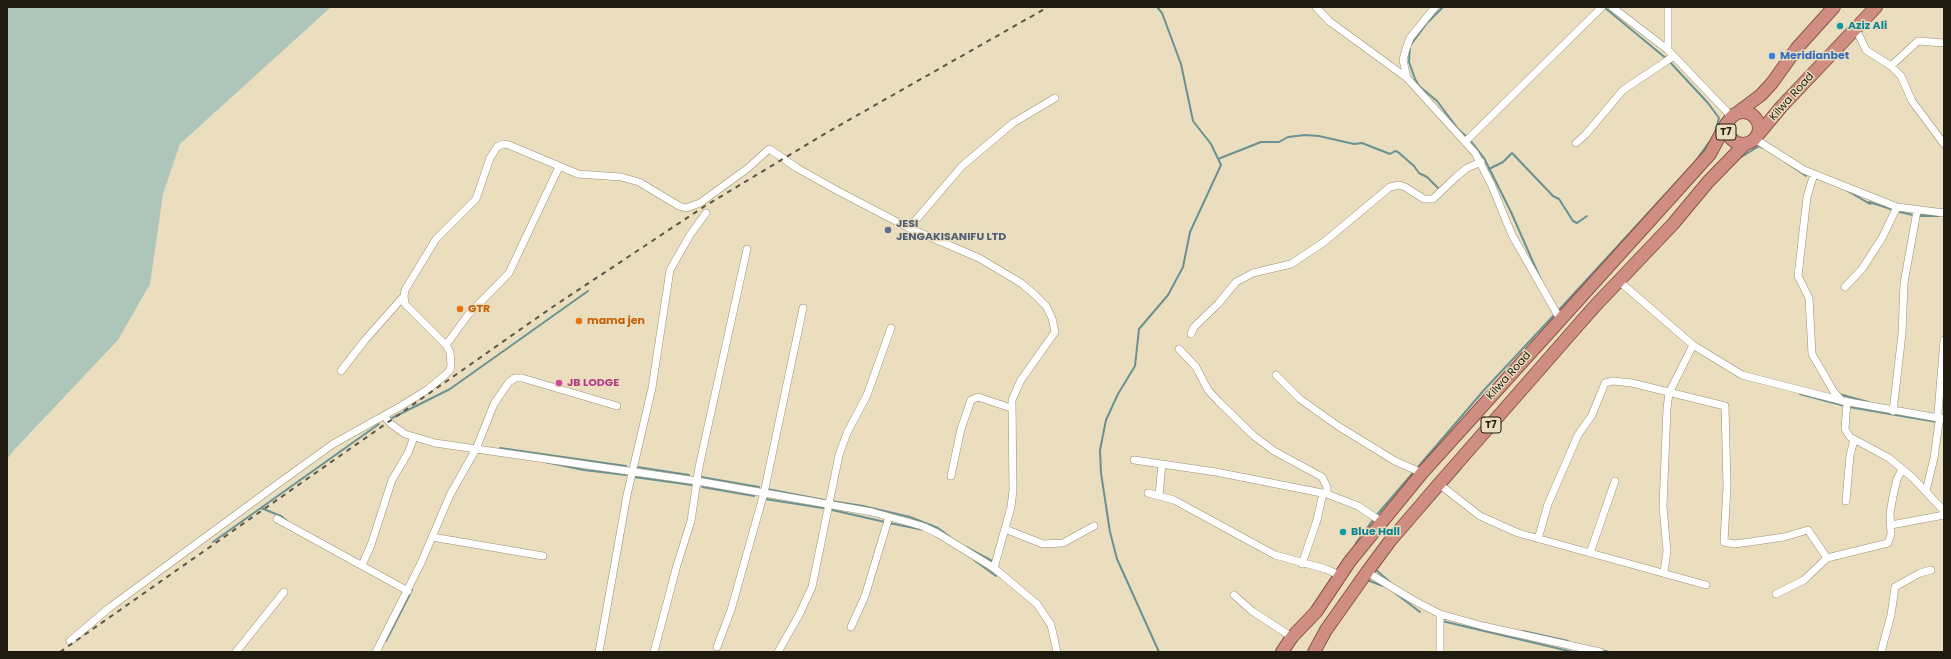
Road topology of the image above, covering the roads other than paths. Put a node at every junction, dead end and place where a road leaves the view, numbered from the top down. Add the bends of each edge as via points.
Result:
1 (1316, 7) edge
2 (1435, 7) edge
3 (1602, 7) edge
4 (1612, 7) edge
5 (1668, 7) edge
6 (1834, 7) edge
7 (1876, 7) edge
8 (1856, 29) junction
9 (1944, 43) edge
10 (1671, 53) junction
11 (1891, 66) junction
12 (1407, 78) junction
13 (1055, 98) dead end
14 (1732, 118) junction
15 (1752, 140) junction
16 (1465, 142) junction
17 (1576, 143) dead end
18 (1944, 144) edge
19 (1481, 162) junction
20 (559, 166) junction
21 (1814, 174) junction
22 (1897, 207) junction
23 (1917, 210) junction
24 (706, 213) dead end
25 (1944, 213) edge
26 (909, 228) junction
27 (748, 249) dead end
28 (1619, 281) junction
29 (1845, 287) dead end
30 (404, 296) junction
31 (802, 308) dead end
32 (1560, 319) junction
33 (891, 328) dead end
34 (1191, 334) dead end
35 (1944, 340) edge
36 (446, 345) junction
37 (1693, 345) junction
38 (1178, 349) dead end
39 (341, 371) dead end
40 (1276, 375) dead end
41 (1669, 393) junction
42 (1845, 402) junction
43 (617, 406) dead end
44 (1011, 408) junction
45 (1892, 411) junction
46 (384, 416) junction
47 (1941, 419) edge
48 (414, 437) junction
49 (1854, 440) junction
50 (476, 449) junction
51 (1134, 460) dead end
52 (1162, 464) junction
53 (1902, 470) junction
54 (632, 471) junction
55 (1422, 473) junction
56 (951, 476) dead end
57 (697, 481) junction
58 (1615, 481) dead end
59 (1439, 484) junction
60 (1926, 491) junction
61 (764, 493) junction
62 (1148, 493) dead end
63 (1325, 493) junction
64 (1159, 495) junction
65 (1846, 501) dead end
66 (828, 505) junction
67 (1944, 511) edge
68 (1944, 515) edge
69 (889, 516) junction
70 (277, 519) dead end
71 (1382, 522) junction
72 (1891, 525) junction
73 (1094, 526) dead end
74 (1005, 529) junction
75 (432, 537) junction
76 (1538, 539) junction
77 (1590, 553) junction
78 (543, 556) dead end
79 (1827, 558) junction
80 (1302, 564) junction
81 (362, 565) junction
82 (994, 568) junction
83 (1931, 570) dead end
84 (1368, 572) junction
85 (1664, 572) junction
86 (1339, 575) junction
87 (1706, 585) dead end
88 (408, 591) junction
89 (284, 592) dead end
90 (1776, 594) dead end
91 (1234, 595) dead end
92 (1440, 614) junction
93 (851, 627) dead end
94 (1292, 637) junction
95 (70, 641) dead end
96 (717, 647) dead end
97 (236, 652) edge
98 (376, 652) edge
99 (599, 652) edge
100 (654, 652) edge
101 (778, 652) edge
102 (1057, 652) edge
103 (1282, 652) edge
104 (1314, 652) edge
105 (1440, 652) edge
106 (1600, 652) edge
107 (1881, 652) edge

1 - 12 street via 1329,21
2 - 12 street via 1410,38 1404,60
3 - 16 street
4 - 10 street
5 - 10 street
6 - 14 highway, Kilwa Road / T7 via 1797,48 1761,95
7 - 8 highway, Kilwa Road / T7
8 - 11 street via 1866,50
8 - 15 highway, Kilwa Road / T7
9 - 11 street via 1918,41
10 - 14 street
10 - 17 street via 1623,90
11 - 18 street via 1901,76 1912,101
12 - 16 street
13 - 26 street via 1013,123 962,166
14 - 15 highway, T7 via 1726,130 1730,139 1734,143
14 - 15 highway, T7 via 1748,113 1753,116 1759,125
14 - 32 highway, Kilwa Road / T7 via 1710,154
15 - 21 street
15 - 28 highway, Kilwa Road / T7 via 1708,182 1673,224
16 - 19 street
19 - 32 street via 1512,235
19 - 34 street via 1467,168 1433,199 1424,199 1399,185 1390,187 1324,242 1291,264 1254,273 1236,282 1194,327
20 - 26 street via 578,174 621,177 639,182 686,208 704,200 770,149 810,176
20 - 30 street via 509,145 497,147 476,199 436,239 407,286
20 - 36 street via 509,273 468,315
21 - 22 street
21 - 42 street via 1807,197 1798,276 1809,298 1812,354 1834,392
22 - 23 street
22 - 29 street via 1882,238 1862,269
23 - 25 street
23 - 45 street via 1904,283 1902,334
24 - 54 street via 670,270 652,388
26 - 44 street via 985,262 1020,283 1046,306 1055,332 1021,380 1014,393
27 - 57 street
28 - 37 street
28 - 59 highway, Kilwa Road / T7
30 - 36 street via 405,304
30 - 39 street
31 - 61 street
32 - 55 highway, Kilwa Road / T7
33 - 66 street via 867,395 839,455
35 - 47 street
36 - 46 street via 452,359 450,370 427,390
37 - 41 street
37 - 42 street via 1742,374
38 - 63 street via 1196,367 1208,390 1254,436 1274,451 1322,477 1327,487
40 - 55 street via 1300,399 1338,426 1395,461
41 - 76 street via 1632,383 1605,383 1599,401 1578,435 1548,504
41 - 79 street via 1725,406 1728,486 1724,542 1750,542 1808,530
41 - 85 street via 1665,428 1663,507 1667,552
42 - 45 street
42 - 49 street via 1846,428
43 - 50 street via 554,386 516,378 503,389 494,404
44 - 56 street via 978,398 971,400 960,429
44 - 74 street via 1014,478 1011,507
45 - 47 street
46 - 48 street via 396,428
46 - 95 street via 333,444 109,608
47 - 60 street
48 - 50 street
48 - 81 street via 392,480
49 - 53 street via 1889,458
49 - 65 street via 1850,455
50 - 54 street
50 - 75 street via 456,483
51 - 52 street
52 - 63 street
52 - 64 street
53 - 60 street
53 - 72 street via 1897,479 1890,513
54 - 57 street
54 - 99 street
55 - 71 highway, Kilwa Road / T7
57 - 61 street
57 - 100 street via 691,522 674,572
58 - 77 street
59 - 76 street via 1490,522
59 - 84 highway, Kilwa Road / T7 via 1390,541
60 - 67 street
61 - 66 street
61 - 96 street via 731,610
62 - 64 street
63 - 71 street via 1358,506
63 - 80 street
64 - 80 street via 1174,500 1264,550
66 - 69 street
66 - 101 street via 812,587
68 - 72 street
69 - 82 street via 937,533
69 - 93 street via 865,596
70 - 81 street
71 - 86 highway, Kilwa Road / T7
72 - 79 street via 1888,543
73 - 74 street via 1063,542 1043,544
74 - 82 street
75 - 78 street
75 - 88 street
76 - 77 street
77 - 85 street
79 - 90 street via 1804,580
80 - 86 street via 1326,569
81 - 88 street
82 - 102 street via 1045,613 1051,625
83 - 107 street via 1920,573 1894,588 1891,615
84 - 92 street
84 - 104 highway, Kilwa Road / T7 via 1326,630
85 - 87 street
86 - 94 highway, Kilwa Road / T7 via 1316,612
88 - 98 street
89 - 97 street
91 - 94 street via 1252,611
92 - 105 street
92 - 106 street
94 - 103 highway, Kilwa Road / T7

